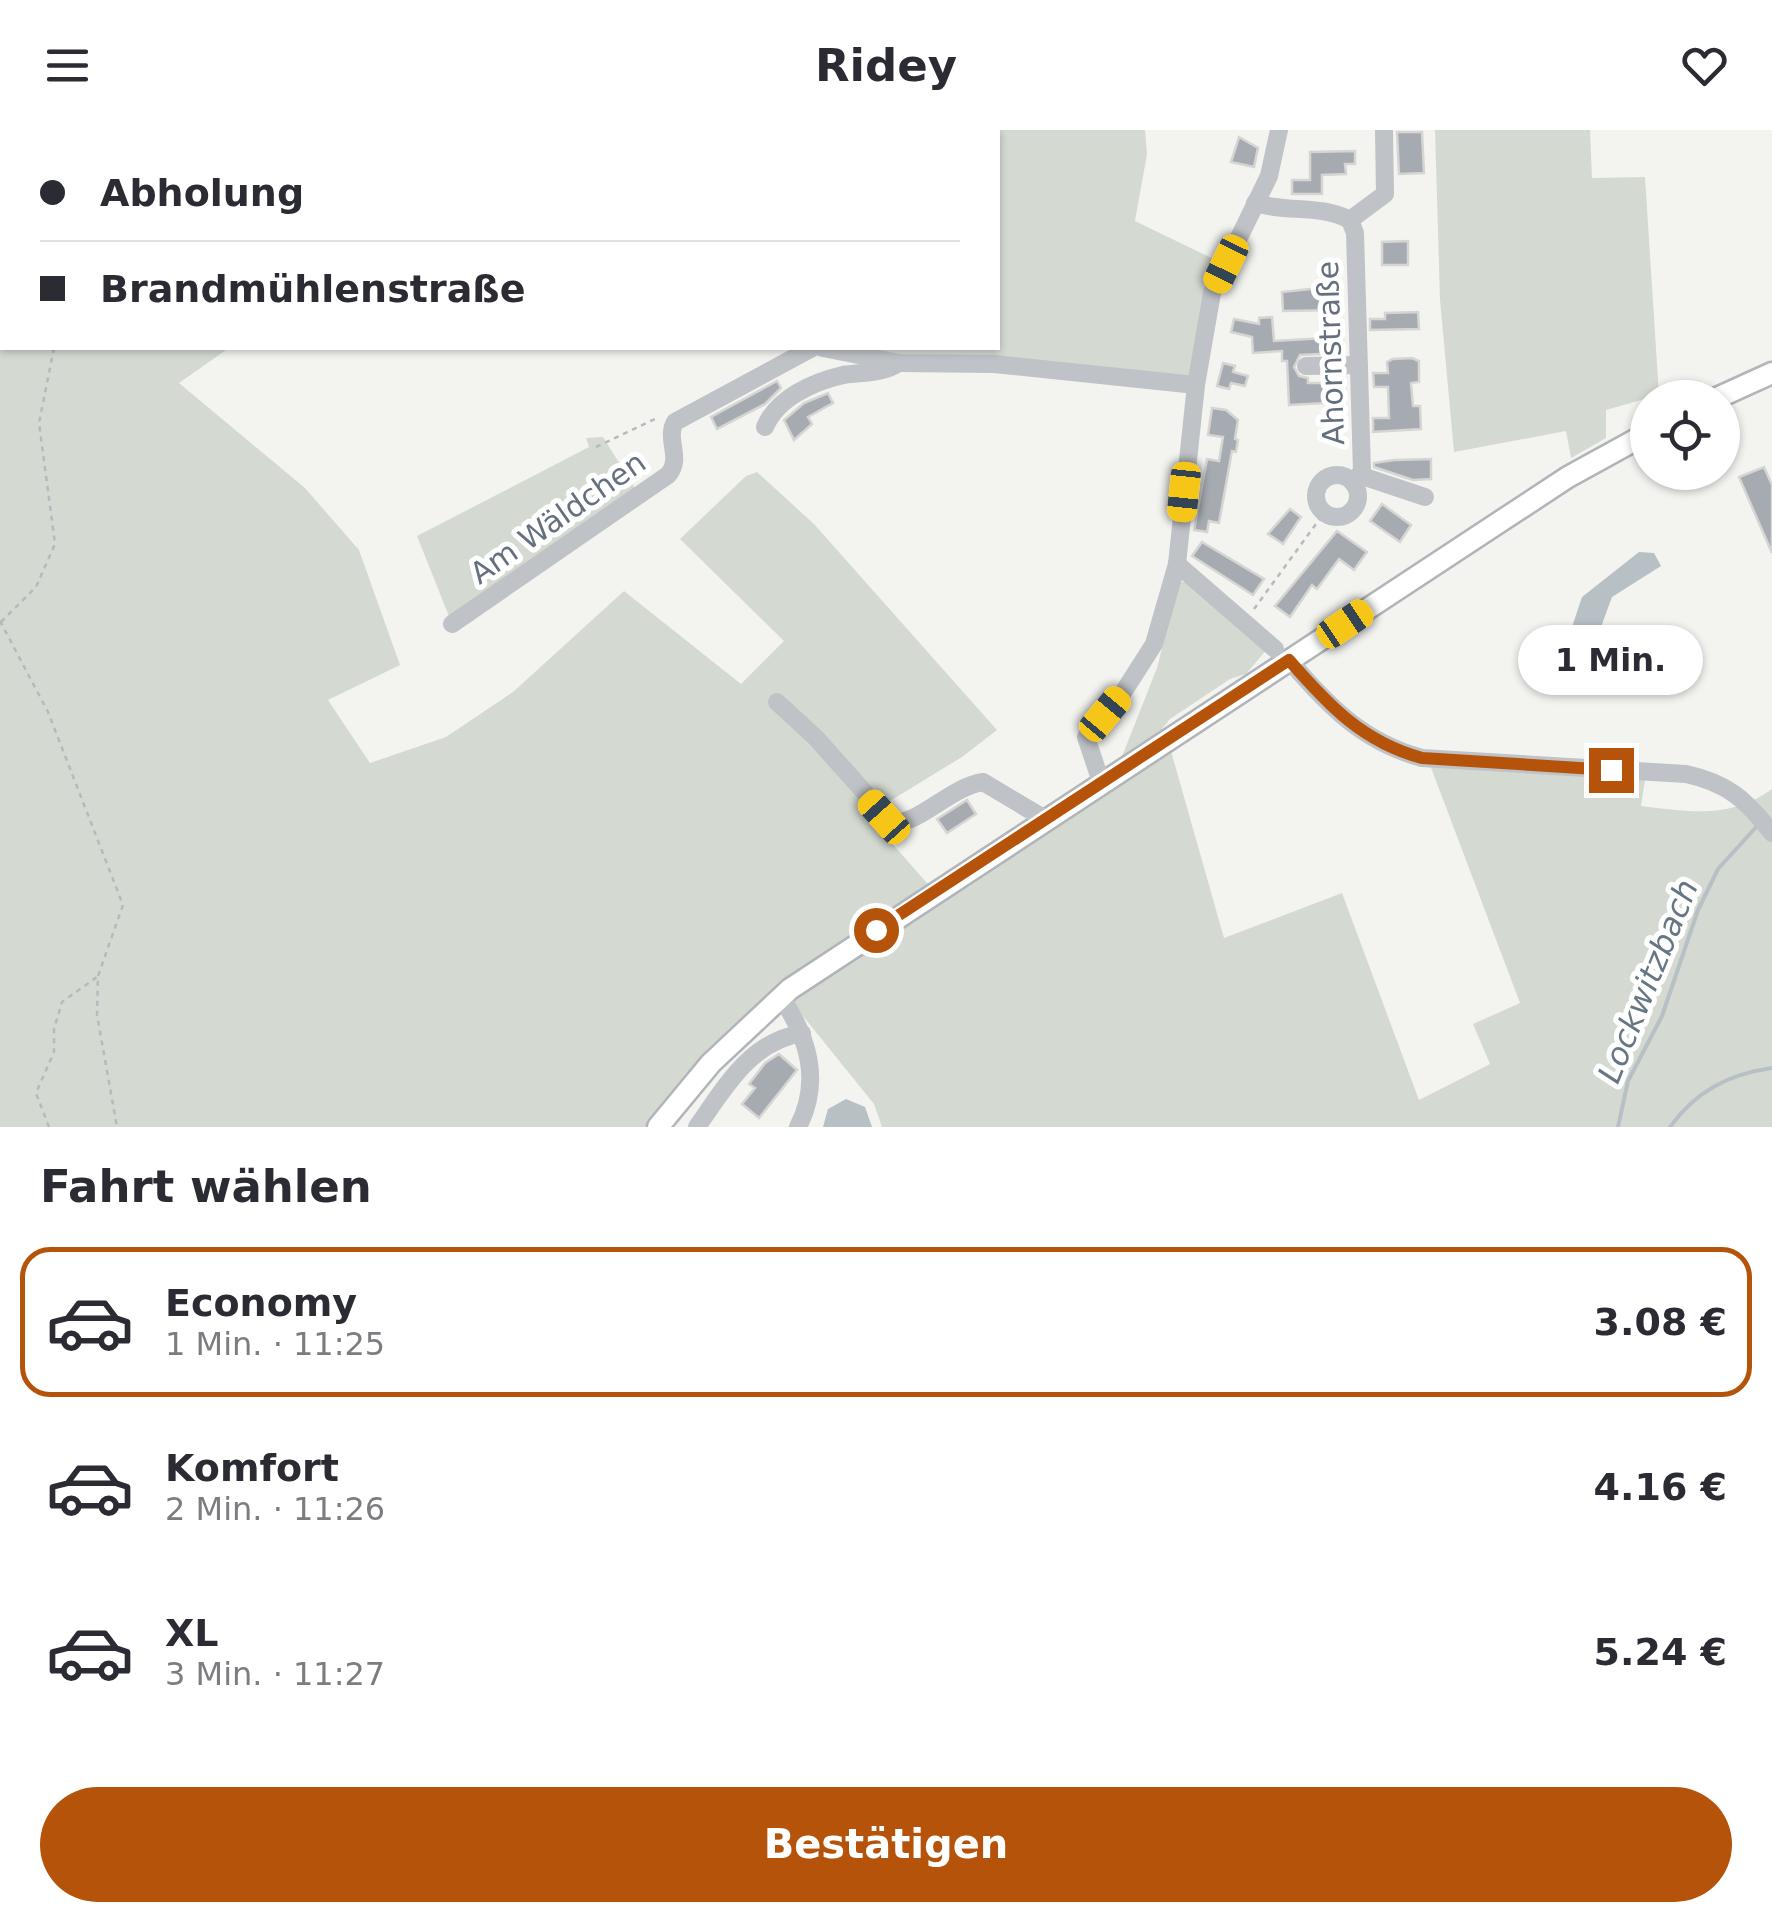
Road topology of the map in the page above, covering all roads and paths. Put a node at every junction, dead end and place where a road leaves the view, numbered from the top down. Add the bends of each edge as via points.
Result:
1 (1279, 130) edge
2 (1384, 130) edge
3 (1255, 203) junction
4 (1350, 220) junction
5 (54, 350) edge
6 (808, 350) edge
7 (832, 350) edge
8 (899, 363) junction
9 (1359, 365) junction
10 (1306, 366) dead end
11 (1772, 374) edge
12 (1196, 384) junction
13 (1740, 388) edge
14 (764, 427) dead end
15 (1630, 442) edge
16 (1356, 479) junction
17 (1425, 497) dead end
18 (1324, 513) junction
19 (1176, 564) junction
20 (0, 622) edge
21 (1244, 623) junction
22 (452, 624) dead end
23 (1282, 654) junction
24 (777, 702) dead end
25 (1101, 782) junction
26 (1044, 819) junction
27 (1772, 833) edge
28 (98, 976) junction
29 (781, 996) junction
30 (802, 1033) junction
31 (50, 1127) edge
32 (117, 1127) edge
33 (658, 1127) edge
34 (697, 1127) edge
35 (798, 1127) edge

1 - 3 street
2 - 4 street, Ahornstraße via 1388,184
3 - 4 street, Ahornstraße via 1334,212
3 - 12 street via 1212,293
4 - 9 street, Ahornstraße via 1356,233
5 - 20 path via 39,423 54,544 36,587
6 - 22 street, Am Wäldchen via 675,422 675,462 668,475
7 - 8 street
8 - 12 street via 994,364
8 - 14 street via 814,386 776,405
9 - 10 street
9 - 16 street, Ahornstraße
11 - 13 main road
12 - 19 street
15 - 23 main road
16 - 17 street
16 - 18 street, Ahornstraße via 1356,506 1335,517
16 - 18 street, Ahornstraße via 1335,474 1318,485 1315,495
18 - 21 path
19 - 21 street
19 - 25 street via 1154,644 1086,737
20 - 28 path via 48,712 123,905
21 - 23 street
23 - 25 main road
23 - 27 street via 1343,716 1392,750 1422,758 1716,780
24 - 26 street via 892,823 983,782
25 - 26 main road
26 - 29 main road
28 - 31 path via 62,1002 54,1052 36,1093
28 - 32 path via 97,1015
29 - 30 street
29 - 33 main road via 711,1063
30 - 34 street via 762,1046
30 - 35 street via 810,1094

